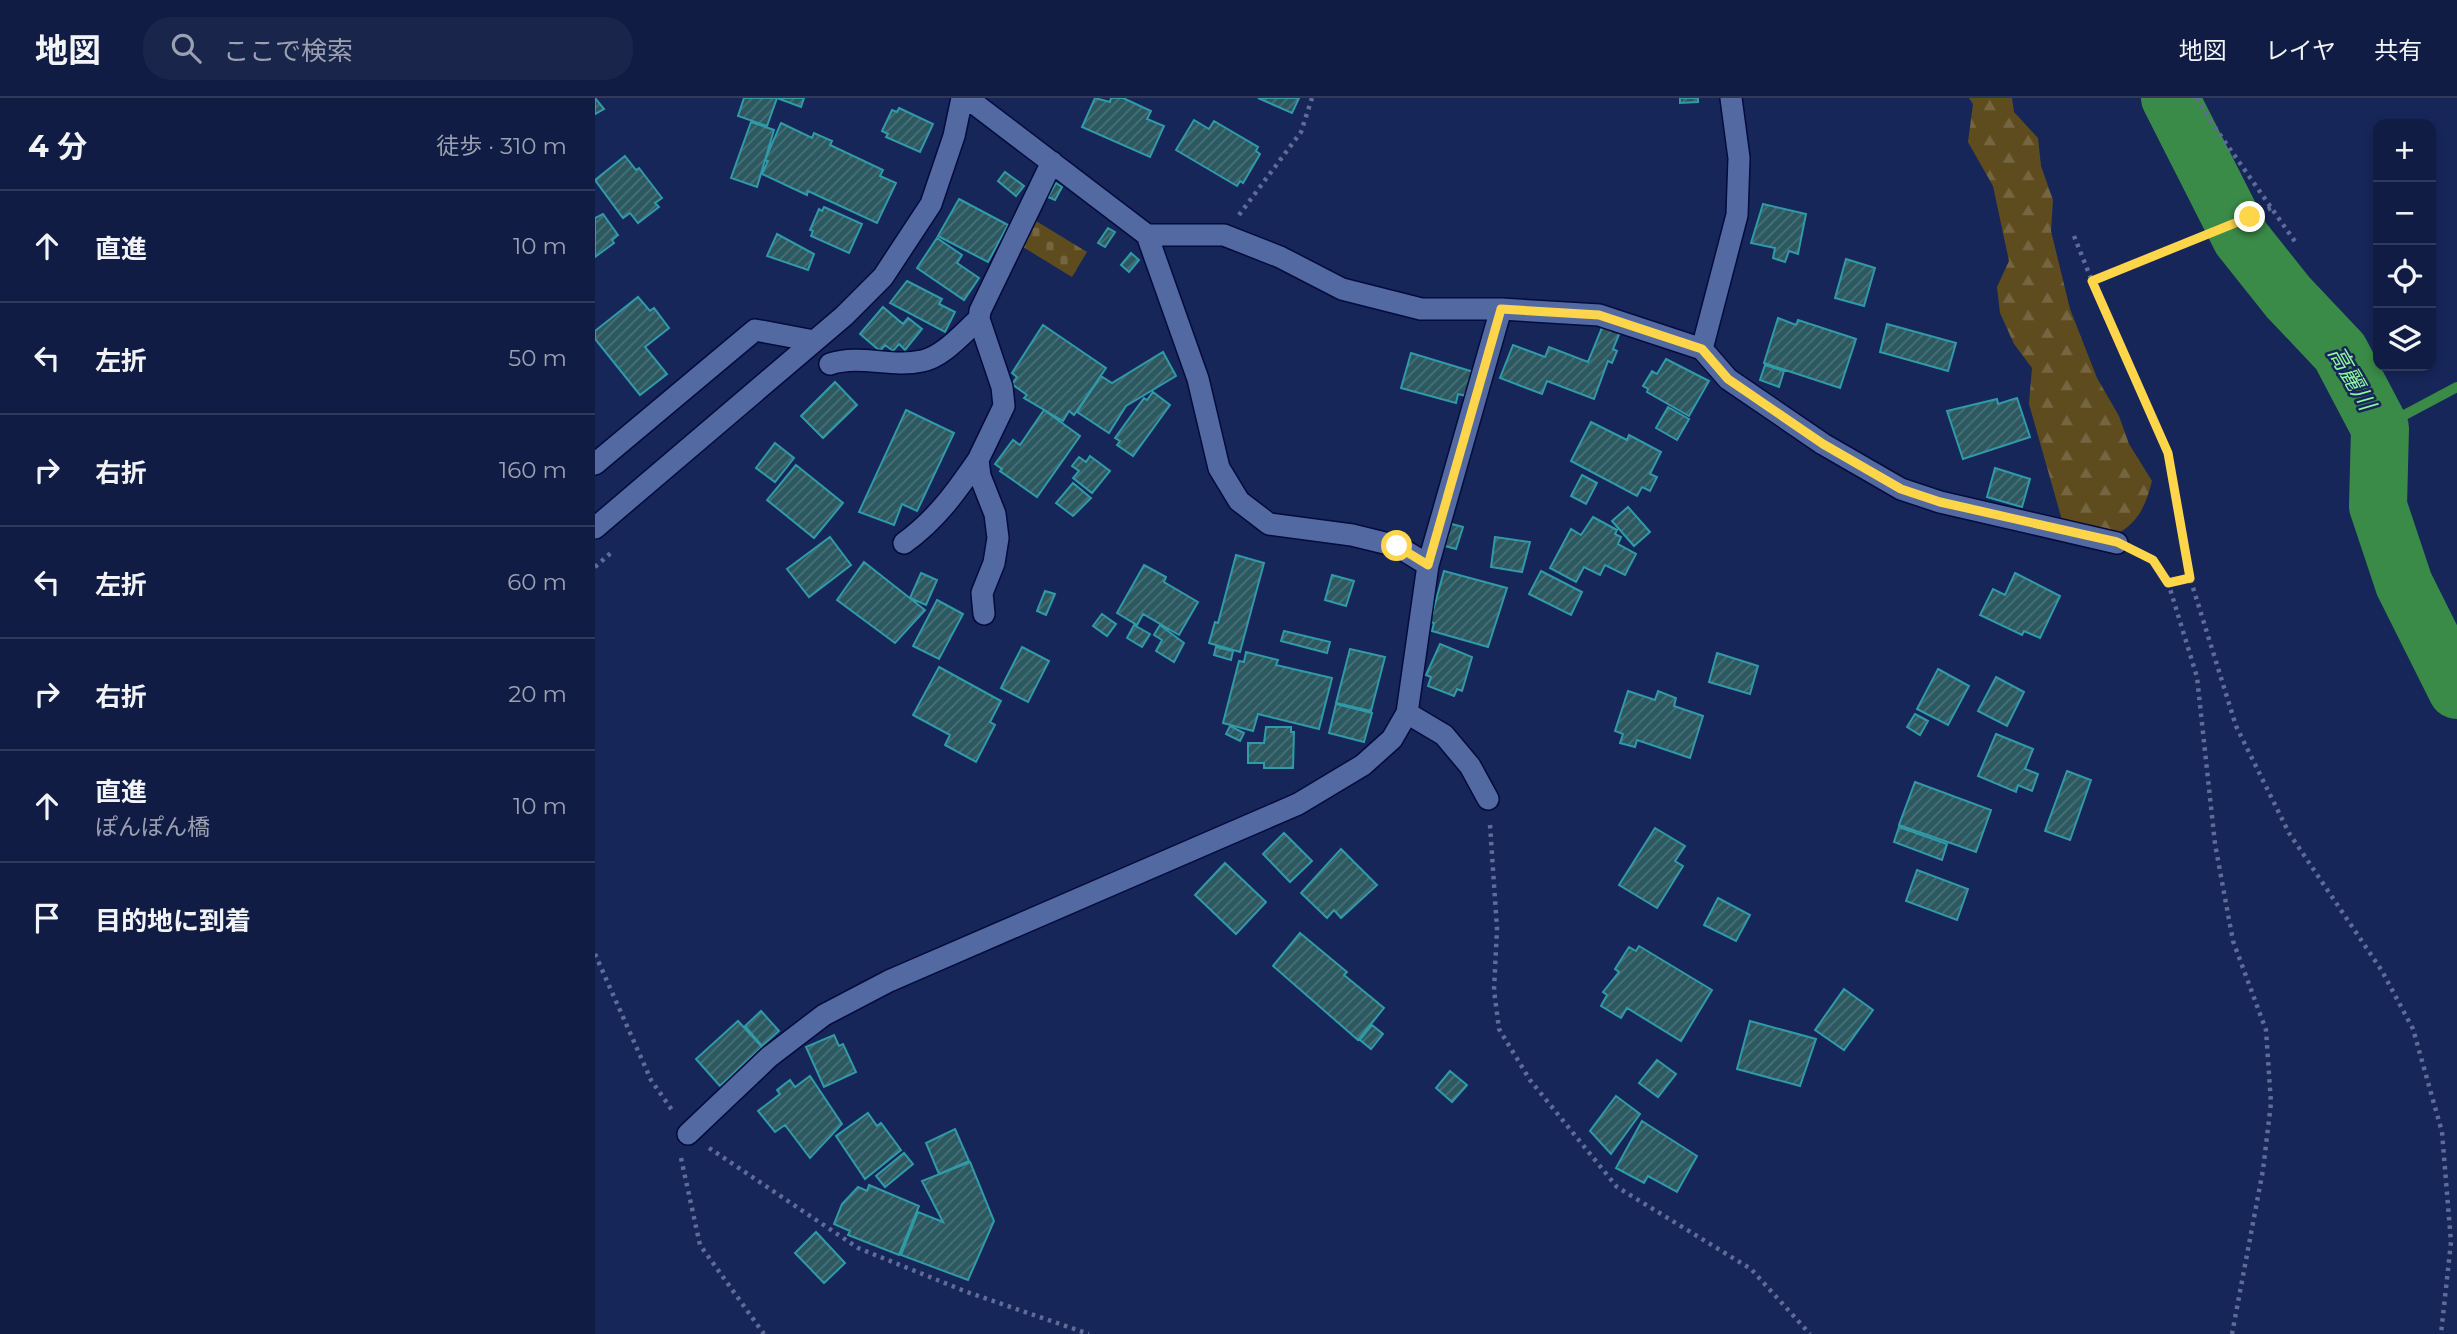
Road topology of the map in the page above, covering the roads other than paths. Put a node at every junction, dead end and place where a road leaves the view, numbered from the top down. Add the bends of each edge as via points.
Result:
1 (964, 98) edge
2 (1731, 98) edge
3 (1052, 162) junction
4 (1147, 235) junction
5 (1501, 309) junction
6 (979, 319) junction
7 (814, 341) junction
8 (1702, 349) junction
9 (830, 364) dead end
10 (978, 460) junction
11 (595, 464) edge
12 (595, 528) edge
13 (2117, 542) road end
14 (904, 543) dead end
15 (1428, 565) junction
16 (984, 614) dead end
17 (1407, 713) junction
18 (1488, 799) road end
19 (688, 1135) road end

1 - 3 street
1 - 7 street via 931,204 908,244 883,277
2 - 8 street via 1739,158 1737,215
3 - 4 street
3 - 6 street via 1000,264
4 - 5 street via 1224,235 1342,289 1421,309
4 - 15 street via 1198,379 1219,467 1239,501 1269,524 1397,546
5 - 8 street via 1599,315
5 - 15 street
6 - 9 street via 925,361 847,358
6 - 10 street via 1004,406
7 - 11 street via 755,330
7 - 12 street
8 - 13 street via 1728,379 1823,444 1901,489
10 - 14 street via 927,527
10 - 16 street via 998,538 982,593
15 - 17 street
17 - 18 street via 1444,735 1470,766
17 - 19 street via 1392,739 1363,765 1298,804 889,981 824,1015 769,1057

